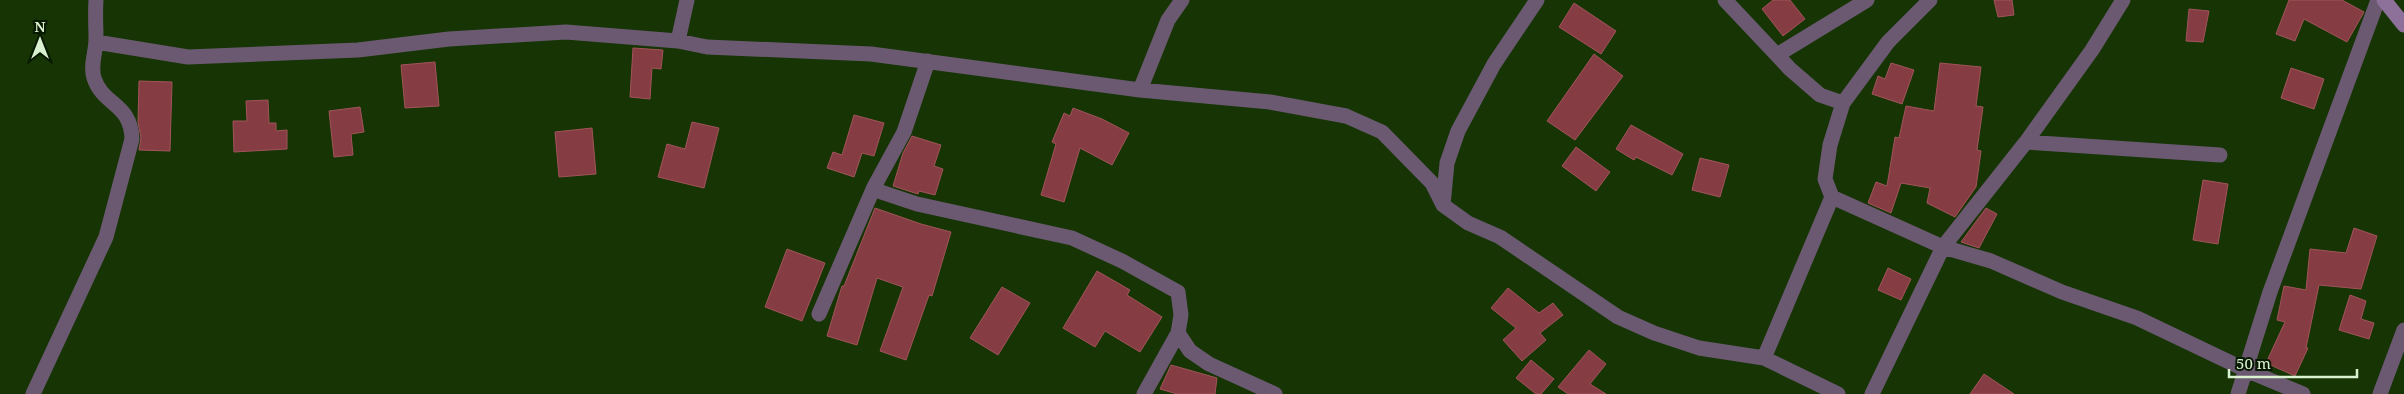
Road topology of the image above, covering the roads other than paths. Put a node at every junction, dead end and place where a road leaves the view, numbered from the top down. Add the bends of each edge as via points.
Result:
1 (96, 0) edge
2 (687, 0) edge
3 (1182, 0) edge
4 (1538, 0) edge
5 (1725, 0) edge
6 (1867, 0) edge
7 (1930, 0) edge
8 (2123, 0) edge
9 (2378, 0) edge
10 (2384, 0) edge
11 (2404, 25) edge
12 (678, 41) junction
13 (96, 42) junction
14 (1777, 55) junction
15 (928, 61) junction
16 (1140, 90) junction
17 (1843, 103) junction
18 (2026, 142) junction
19 (2220, 156) dead end
20 (874, 187) junction
21 (1832, 198) junction
22 (1443, 205) junction
23 (1943, 247) junction
24 (819, 314) dead end
25 (2404, 330) edge
26 (1178, 333) junction
27 (1764, 358) junction
28 (2246, 370) junction
29 (34, 394) edge
30 (1144, 394) edge
31 (1275, 394) edge
32 (1838, 394) edge
33 (1872, 394) edge
34 (2238, 394) edge
35 (2303, 394) edge
36 (2380, 394) edge

1 - 13 street
2 - 12 street
3 - 16 street via 1168,20
4 - 22 street via 1494,64 1458,131 1447,163
5 - 14 street
6 - 14 street
7 - 17 street via 1888,42
8 - 18 street via 2092,50
9 - 28 street via 2270,292
10 - 11 main road
12 - 13 street via 566,32 449,39 358,50 188,57
12 - 15 street via 707,47 871,54
13 - 29 street via 93,77 99,88 126,114 132,125 132,139 106,237
14 - 17 street via 1820,95
15 - 16 street
15 - 20 street via 904,132
16 - 22 street via 1270,102 1346,116 1382,132 1432,183
17 - 21 street via 1830,144 1825,179
18 - 19 street
18 - 23 street
20 - 24 street
20 - 26 street via 917,204 1072,238 1122,261 1178,292 1181,315
21 - 23 street
21 - 27 street
22 - 27 street via 1468,222 1500,237 1618,317 1699,348
23 - 28 street via 1991,261 2062,292 2137,318
23 - 33 street
25 - 36 street
26 - 30 street
26 - 31 street via 1190,351 1209,364
27 - 32 street
28 - 34 street
28 - 35 street

